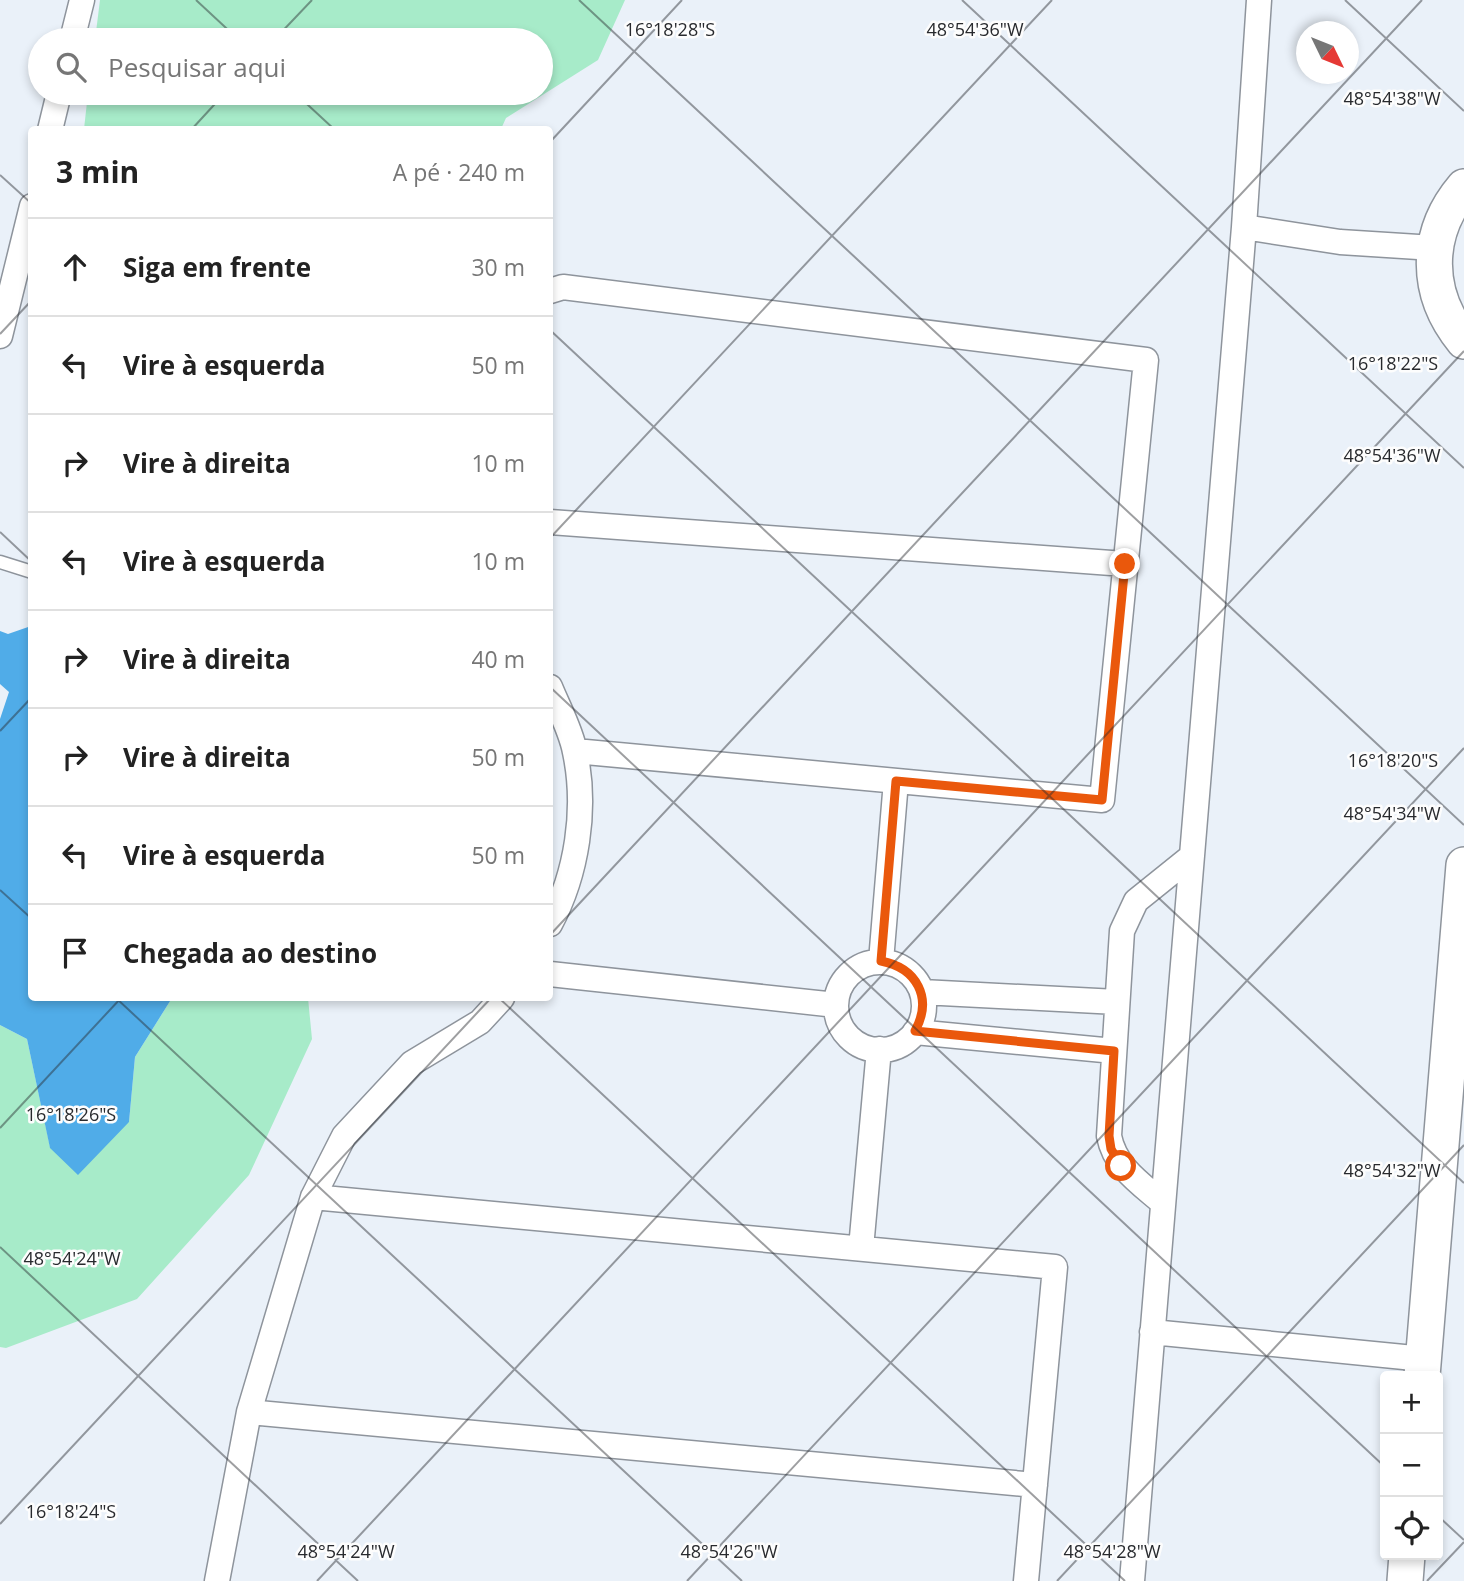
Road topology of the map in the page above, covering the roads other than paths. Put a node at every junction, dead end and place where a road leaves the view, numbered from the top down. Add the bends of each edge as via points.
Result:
1 (82, 0) edge
2 (1259, 0) edge
3 (75, 28) edge
4 (56, 105) edge
5 (51, 126) edge
6 (1464, 187) edge
7 (28, 222) edge
8 (1244, 227) junction
9 (1434, 248) junction
10 (553, 290) edge
11 (0, 336) edge
12 (1464, 341) edge
13 (553, 523) edge
14 (0, 562) edge
15 (1125, 564) junction
16 (28, 571) edge
17 (553, 695) edge
18 (575, 751) junction
19 (896, 781) junction
20 (1192, 856) junction
21 (1464, 865) edge
22 (553, 918) edge
23 (881, 961) junction
24 (553, 974) edge
25 (922, 992) junction
26 (499, 1001) edge
27 (1118, 1002) junction
28 (836, 1005) junction
29 (915, 1031) junction
30 (879, 1049) junction
31 (1114, 1051) junction
32 (313, 1197) junction
33 (1163, 1203) junction
34 (861, 1248) junction
35 (1152, 1332) junction
36 (1423, 1367) edge
37 (249, 1412) junction
38 (1035, 1485) junction
39 (1407, 1560) edge
40 (217, 1581) edge
41 (1026, 1581) edge
42 (1132, 1581) edge
43 (1405, 1581) edge

1 - 3 street
2 - 8 street
4 - 5 street
6 - 9 street via 1440,224
7 - 11 street
8 - 9 street via 1340,242
8 - 20 street
9 - 12 street via 1442,309
10 - 15 street via 563,287 1146,360
13 - 15 street
14 - 16 lane
15 - 19 street via 1102,800
17 - 18 street
18 - 19 street
18 - 22 street via 581,824 562,902
19 - 23 street
20 - 27 street via 1144,893 1129,911 1122,932
20 - 33 street
21 - 36 street
23 - 25 street via 906,970
23 - 28 street via 855,970 845,979
24 - 28 street
25 - 27 street
25 - 29 street via 922,1020
26 - 32 street via 480,1022 412,1063 344,1136
27 - 31 street
28 - 30 street via 838,1019 853,1041
29 - 30 street via 905,1042
29 - 31 street
30 - 34 street
31 - 33 street via 1111,1149 1121,1166
32 - 34 street
32 - 37 street
33 - 35 street
34 - 38 street via 1055,1267
35 - 36 street
35 - 42 street
37 - 38 street
37 - 40 street
38 - 41 street
39 - 43 street

